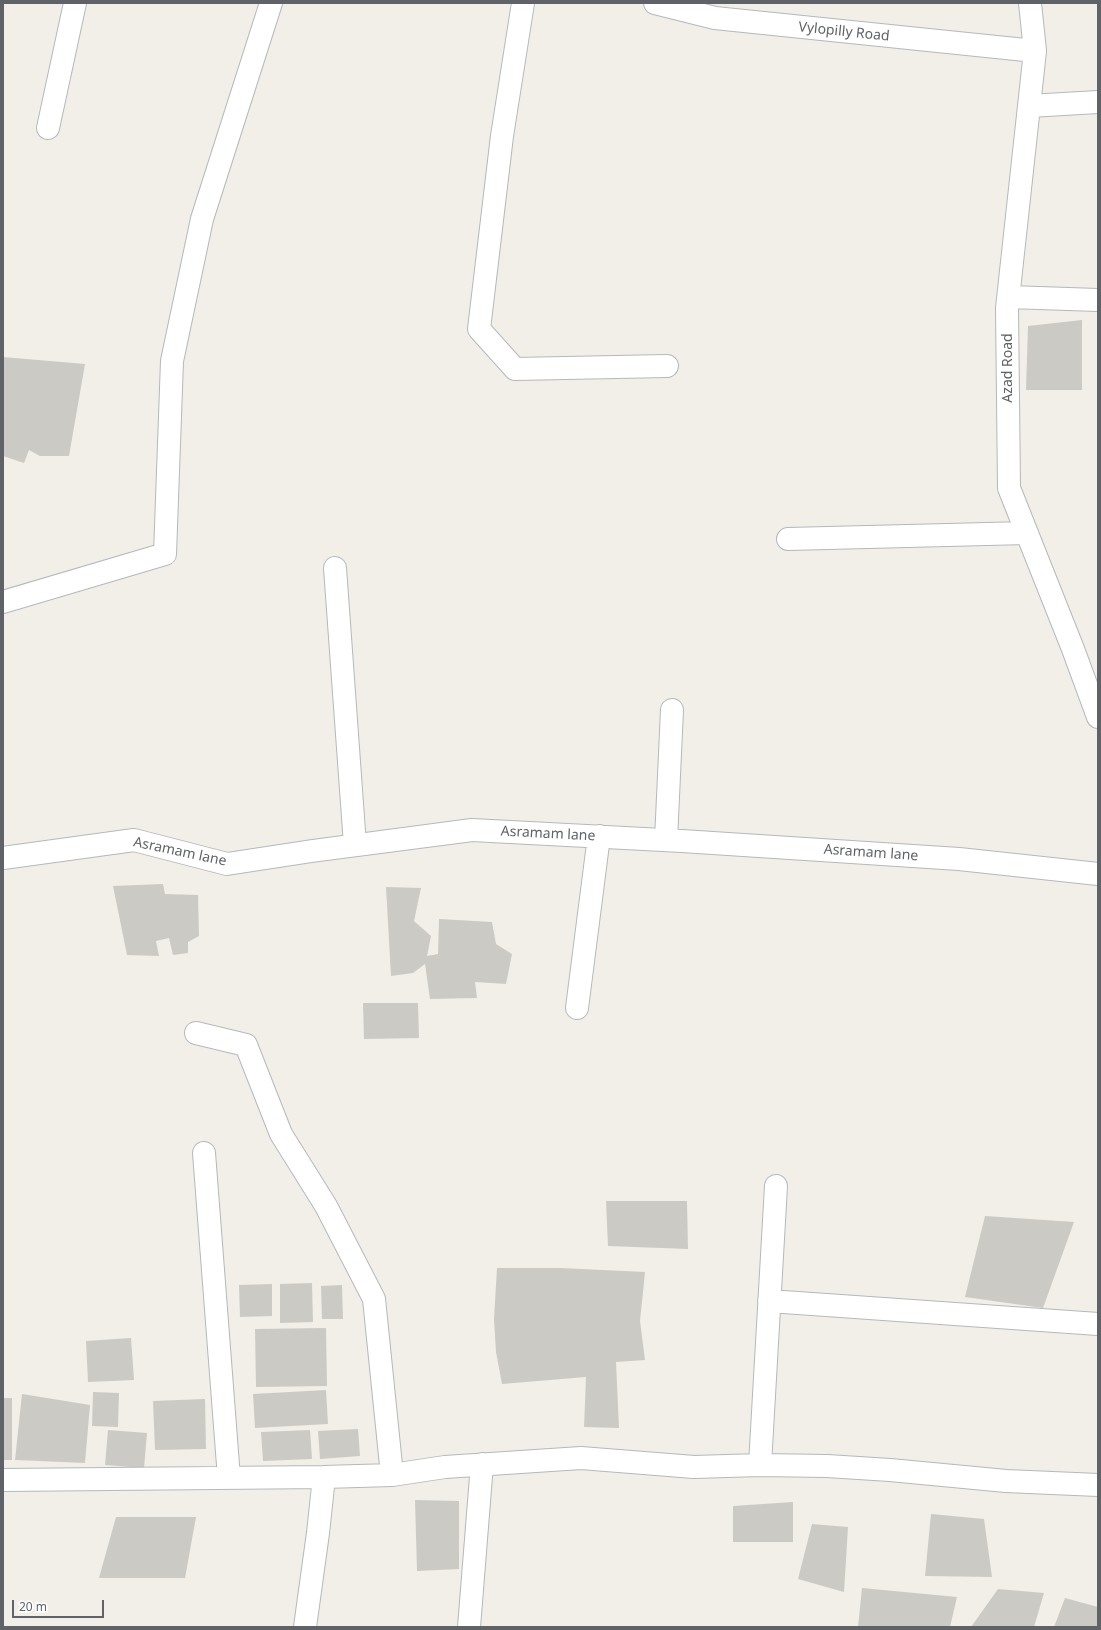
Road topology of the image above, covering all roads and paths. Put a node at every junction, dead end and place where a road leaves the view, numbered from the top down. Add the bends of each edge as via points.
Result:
1 (75, 3) edge
2 (271, 3) edge
3 (523, 3) edge
4 (655, 3) edge
5 (1030, 3) edge
6 (1036, 51) junction
7 (1098, 102) edge
8 (1029, 106) junction
9 (48, 128) dead end
10 (1008, 297) junction
11 (1098, 300) edge
12 (667, 366) dead end
13 (1027, 533) junction
14 (788, 539) dead end
15 (335, 568) dead end
16 (3, 602) edge
17 (672, 710) dead end
18 (1098, 717) edge
19 (599, 836) junction
20 (666, 840) junction
21 (356, 845) junction
22 (3, 858) edge
23 (1098, 874) edge
24 (577, 1008) dead end
25 (196, 1033) dead end
26 (204, 1153) dead end
27 (776, 1186) dead end
28 (769, 1301) junction
29 (1098, 1324) edge
30 (482, 1464) junction
31 (760, 1465) junction
32 (392, 1475) junction
33 (324, 1477) junction
34 (229, 1478) junction
35 (3, 1480) edge
36 (1098, 1485) edge
37 (304, 1627) edge
38 (469, 1627) edge

1 - 9 street
2 - 16 street via 202,219 172,360 165,554
3 - 12 street via 502,136 479,330 515,369
4 - 6 street, Vylopilly Road via 715,18
5 - 6 street, Azad Road
6 - 8 street, Azad Road
7 - 8 street
8 - 10 street, Azad Road
10 - 11 street
10 - 13 street, Azad Road via 1009,488
13 - 14 street
13 - 18 street, Azad Road
15 - 21 street
17 - 20 street
19 - 20 street, Asramam lane
19 - 21 street, Asramam lane via 472,830
19 - 24 street
20 - 23 street, Asramam lane via 959,859
21 - 22 street, Asramam lane via 227,864 134,840
25 - 32 street via 246,1045 281,1134 326,1206 374,1299
26 - 34 street
27 - 28 street
28 - 29 street
28 - 31 street
30 - 31 street via 581,1458 694,1467
30 - 32 street
30 - 38 street
31 - 36 street via 827,1466
32 - 33 street
33 - 34 street
33 - 37 street
34 - 35 street

